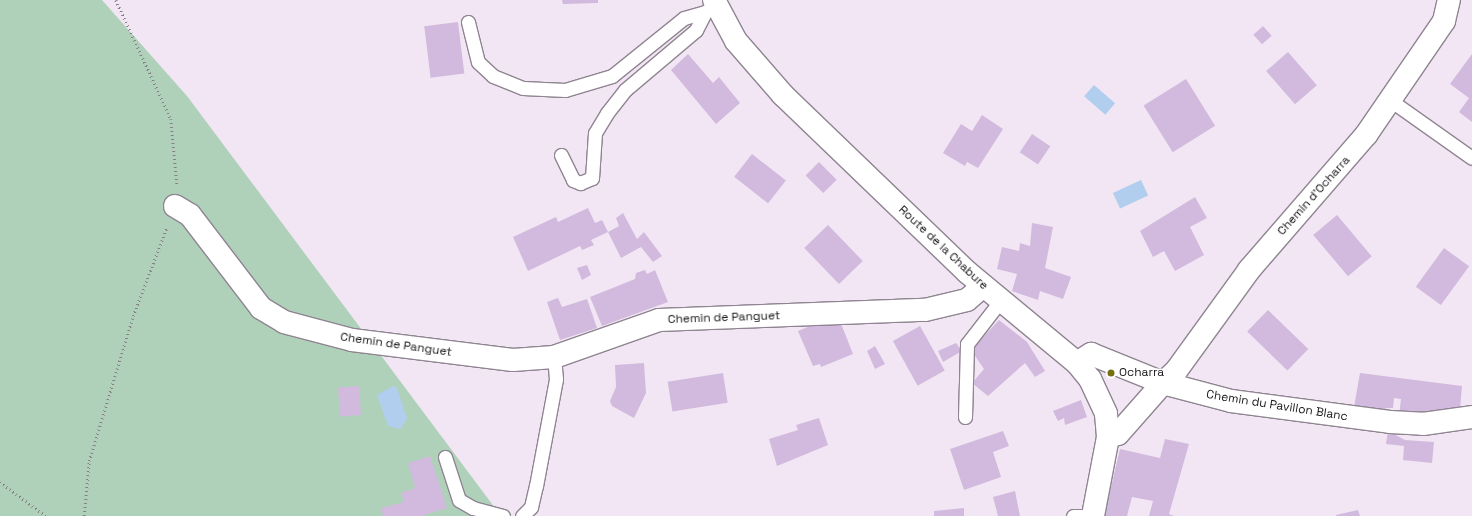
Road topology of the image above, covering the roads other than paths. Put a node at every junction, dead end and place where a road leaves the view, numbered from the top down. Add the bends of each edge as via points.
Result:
1 (1449, 0) edge
2 (712, 6) edge
3 (468, 22) dead end
4 (1390, 100) junction
5 (561, 155) dead end
6 (1472, 158) edge
7 (175, 206) road end
8 (983, 286) junction
9 (1001, 300) junction
10 (554, 357) junction
11 (1077, 363) junction
12 (1163, 383) junction
13 (965, 417) dead end
14 (1472, 418) edge
15 (1108, 436) junction
16 (445, 457) dead end
17 (503, 516) edge
18 (522, 516) edge
19 (1073, 516) edge
20 (1086, 516) edge
21 (1093, 516) edge

1 - 4 street, Chemin d'Ocharra via 1444,21
2 - 3 lane via 684,18 612,76 566,90 523,88 488,72 478,62
2 - 5 lane via 696,30 625,90 607,113 595,133 592,178 580,183 573,180
2 - 8 street, Route de la Chabure via 736,41 783,95
4 - 6 lane
4 - 12 street, Chemin d'Ocharra via 1346,161 1248,270 1176,371
7 - 10 street, Chemin de Panguet via 190,215 261,308 284,322 360,341 513,360
8 - 9 street, Route de la Chabure
8 - 10 street, Chemin de Panguet via 967,300 925,310 659,320
9 - 11 street, Route de la Chabure
9 - 13 lane via 967,344
10 - 18 lane via 556,379 536,486 531,507
11 - 12 street, Chemin du Pavillon Blanc via 1091,354
11 - 15 street, Route de la Chabure via 1100,394 1106,414
12 - 14 street, Chemin du Pavillon Blanc via 1231,401 1390,422 1423,424
12 - 15 street via 1118,434
15 - 21 street, Route de la Chabure
16 - 17 lane via 459,500 473,508
19 - 20 lane

